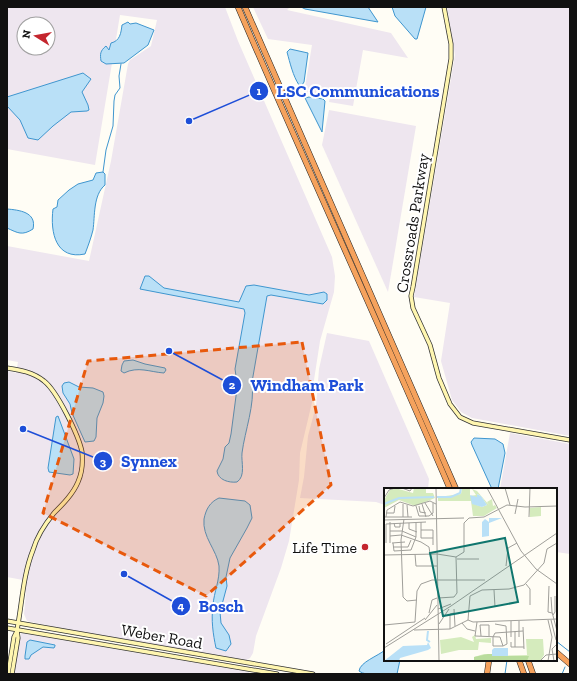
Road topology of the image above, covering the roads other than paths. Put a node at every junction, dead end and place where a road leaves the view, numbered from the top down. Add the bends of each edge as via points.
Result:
1 (238, 7) edge
2 (245, 7) edge
3 (444, 7) edge
4 (7, 368) edge
5 (570, 440) edge
6 (450, 488) edge
7 (456, 488) edge
8 (7, 621) edge
9 (19, 623) junction
10 (7, 628) edge
11 (17, 630) junction
12 (557, 653) edge
13 (489, 661) edge
14 (519, 661) edge
15 (528, 661) edge
16 (253, 664) junction
17 (258, 664) junction
18 (570, 664) edge
19 (251, 672) edge
20 (256, 672) edge
21 (8, 674) edge
22 (12, 674) edge
23 (277, 674) edge
24 (313, 674) edge
25 (486, 674) edge
26 (524, 674) edge
27 (533, 674) edge

1 - 6 highway
2 - 7 highway
3 - 5 street, Crossroads Parkway via 451,44 451,59 413,287 413,308 430,345 439,378 450,404 460,417 473,423
4 - 9 street via 36,375 52,388 78,441 82,462 78,484 46,524 33,550
8 - 9 street, Weber Road
9 - 11 street
9 - 16 street, Weber Road
10 - 11 street, Weber Road
11 - 19 street, Weber Road
11 - 21 street
11 - 22 street via 18,639
12 - 18 highway
13 - 25 highway
14 - 26 highway
15 - 27 highway
16 - 17 street, Weber Road
16 - 19 street
17 - 20 street
17 - 24 street, Weber Road
19 - 20 street, Weber Road
20 - 23 street, Weber Road

